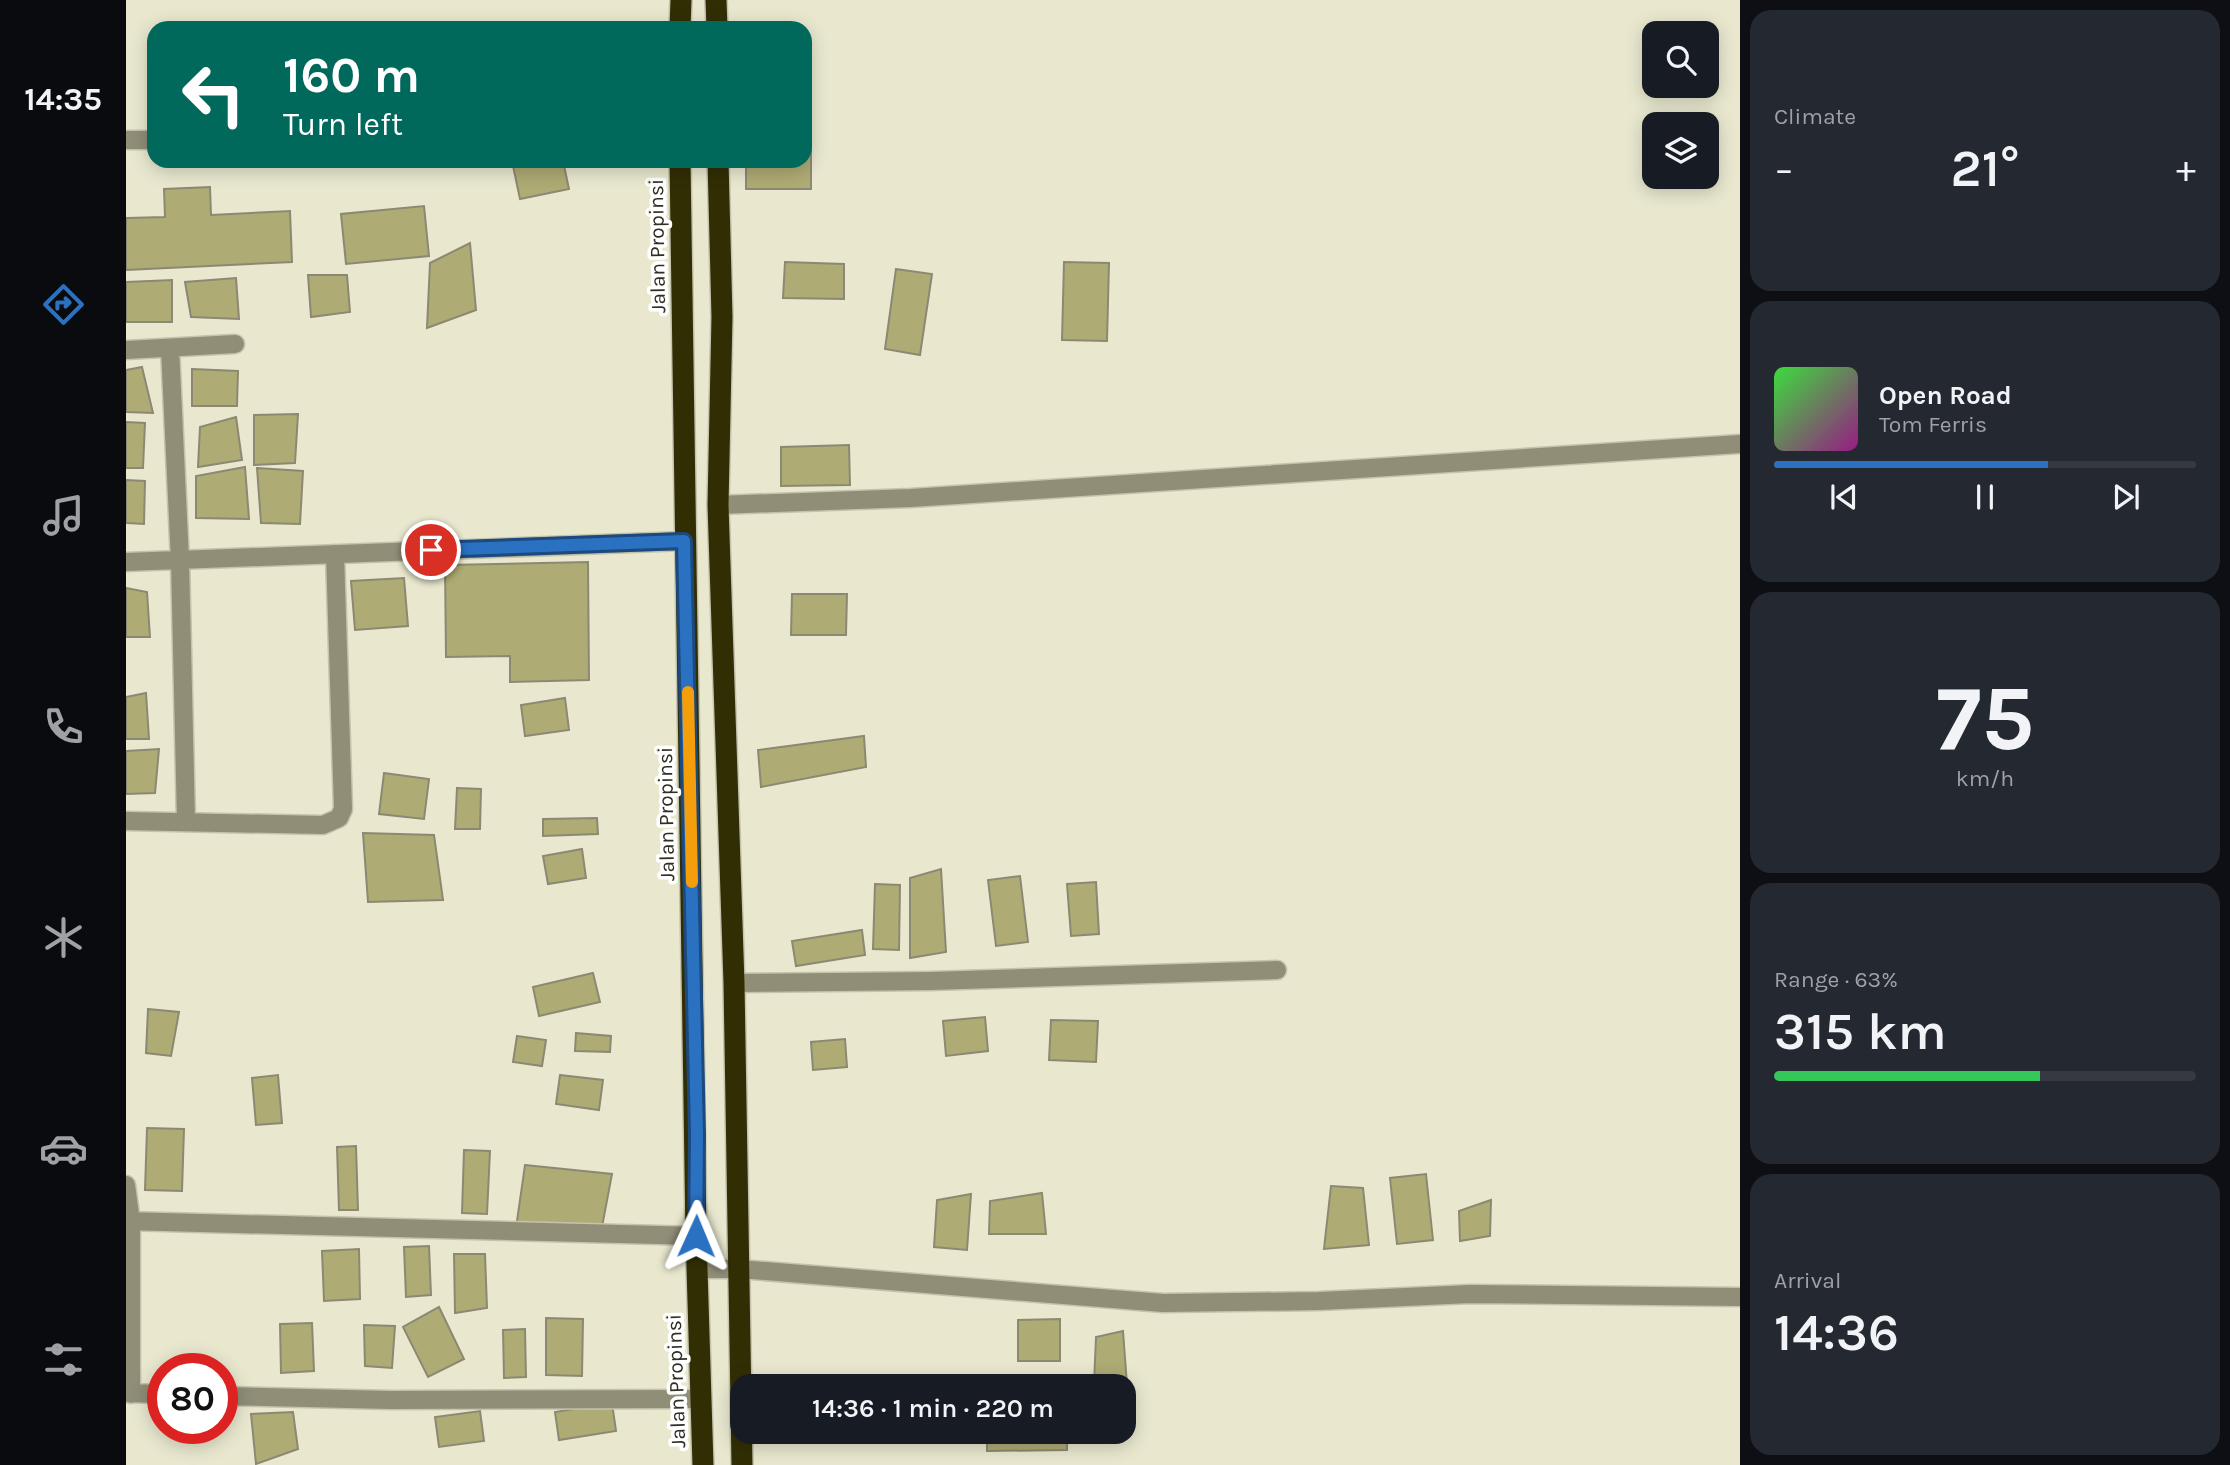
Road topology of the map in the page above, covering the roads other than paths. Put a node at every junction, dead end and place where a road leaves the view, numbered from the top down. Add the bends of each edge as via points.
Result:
1 (681, 0) edge
2 (716, 0) edge
3 (680, 21) edge
4 (717, 21) edge
5 (147, 139) edge
6 (126, 140) edge
7 (680, 168) edge
8 (718, 168) edge
9 (235, 344) dead end
10 (170, 348) junction
11 (126, 350) edge
12 (1740, 444) edge
13 (718, 505) junction
14 (684, 541) junction
15 (335, 554) junction
16 (180, 561) junction
17 (126, 562) edge
18 (126, 821) edge
19 (186, 821) junction
20 (1277, 970) dead end
21 (734, 984) junction
22 (126, 1185) edge
23 (128, 1221) edge
24 (696, 1236) junction
25 (697, 1269) junction
26 (739, 1269) junction
27 (1740, 1297) edge
28 (129, 1394) edge
29 (147, 1394) edge
30 (238, 1396) edge
31 (702, 1399) junction
32 (704, 1465) edge
33 (742, 1465) edge

1 - 3 highway
2 - 4 highway
5 - 6 street
7 - 14 highway, Jalan Propinsi
8 - 13 highway via 722,317
9 - 10 street
10 - 11 street
10 - 16 street
12 - 13 street via 911,498
13 - 21 highway
14 - 15 street
14 - 24 highway, Jalan Propinsi
15 - 16 street
15 - 19 street via 342,813 335,822 323,825
16 - 17 street
16 - 19 street
18 - 19 street
20 - 21 street
21 - 26 highway
22 - 23 street
23 - 24 street
23 - 28 street
24 - 25 highway, Jalan Propinsi
25 - 26 street
25 - 31 highway, Jalan Propinsi
26 - 27 street via 1163,1303 1470,1294
26 - 33 highway
28 - 29 street
30 - 31 street
31 - 32 highway, Jalan Propinsi

